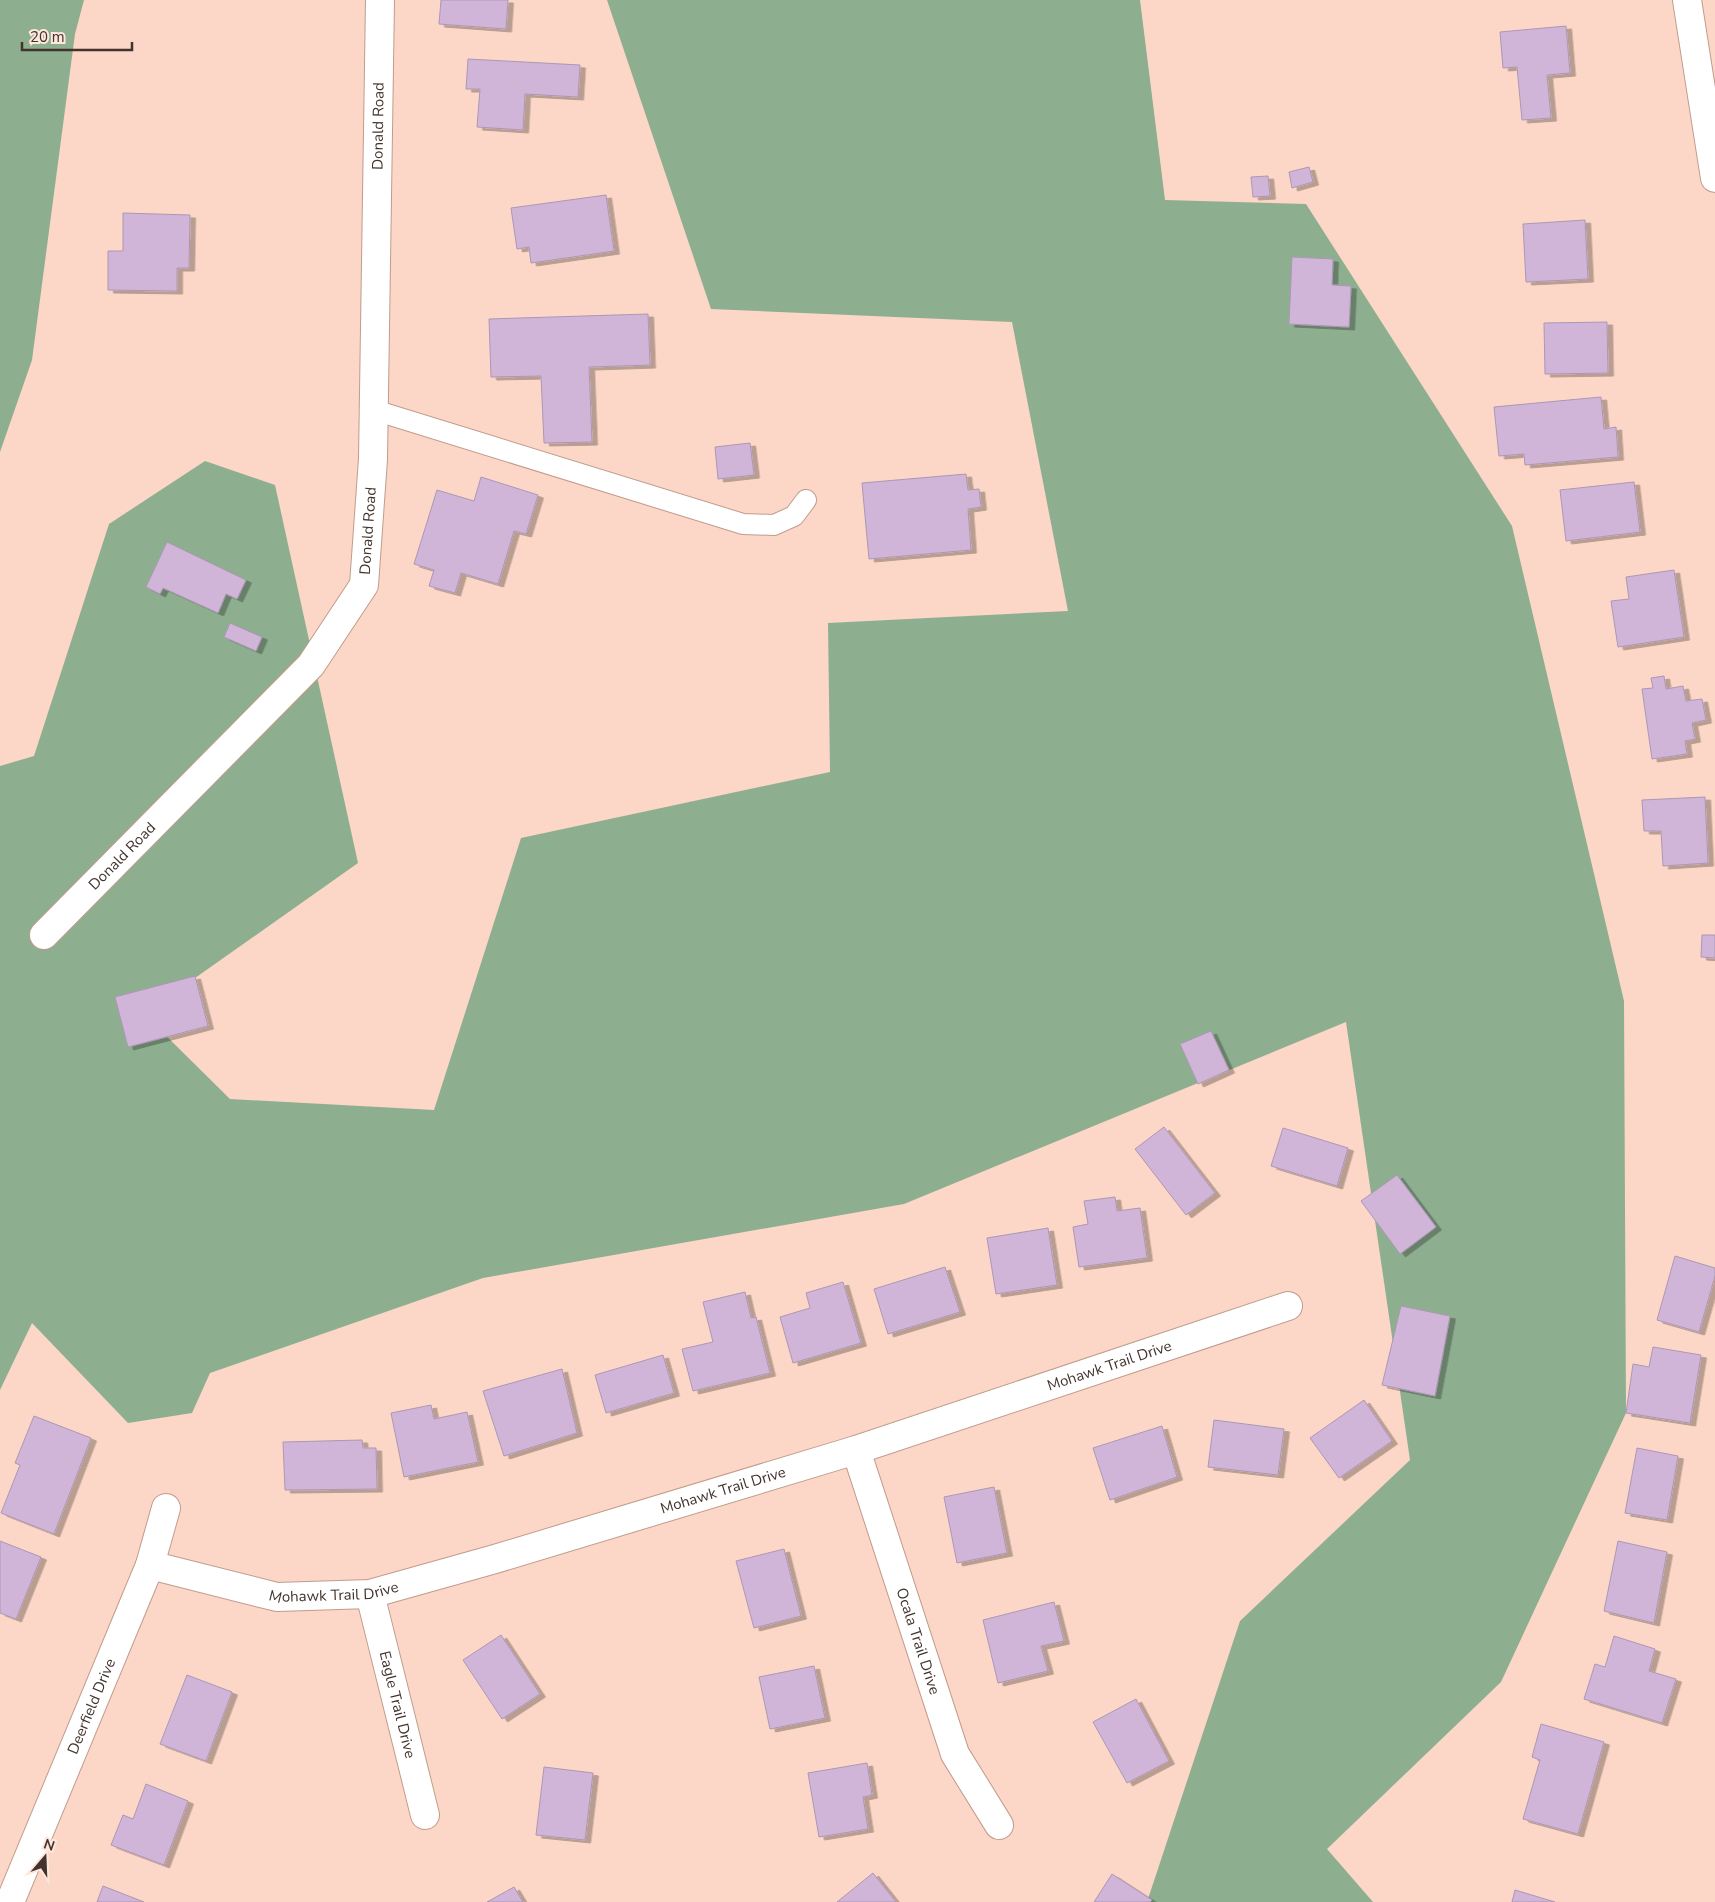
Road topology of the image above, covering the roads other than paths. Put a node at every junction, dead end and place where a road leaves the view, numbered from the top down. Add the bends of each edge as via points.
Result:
1 (380, 0) edge
2 (1687, 0) edge
3 (1715, 178) edge
4 (374, 410) junction
5 (806, 500) dead end
6 (44, 935) dead end
7 (1288, 1306) dead end
8 (856, 1450) junction
9 (166, 1508) dead end
10 (150, 1564) junction
11 (370, 1594) junction
12 (425, 1815) dead end
13 (999, 1825) dead end
14 (10, 1902) edge

1 - 4 street, Donald Road
2 - 3 street
4 - 5 lane via 743,524 774,525 794,516
4 - 6 street, Donald Road via 374,459 364,585 312,665
7 - 8 street, Mohawk Trail Drive
8 - 11 street, Mohawk Trail Drive
8 - 13 street, Ocala Trail Drive via 955,1754
9 - 10 street, Deerfield Drive
10 - 11 street, Mohawk Trail Drive via 277,1597
10 - 14 street, Deerfield Drive
11 - 12 street, Eagle Trail Drive

